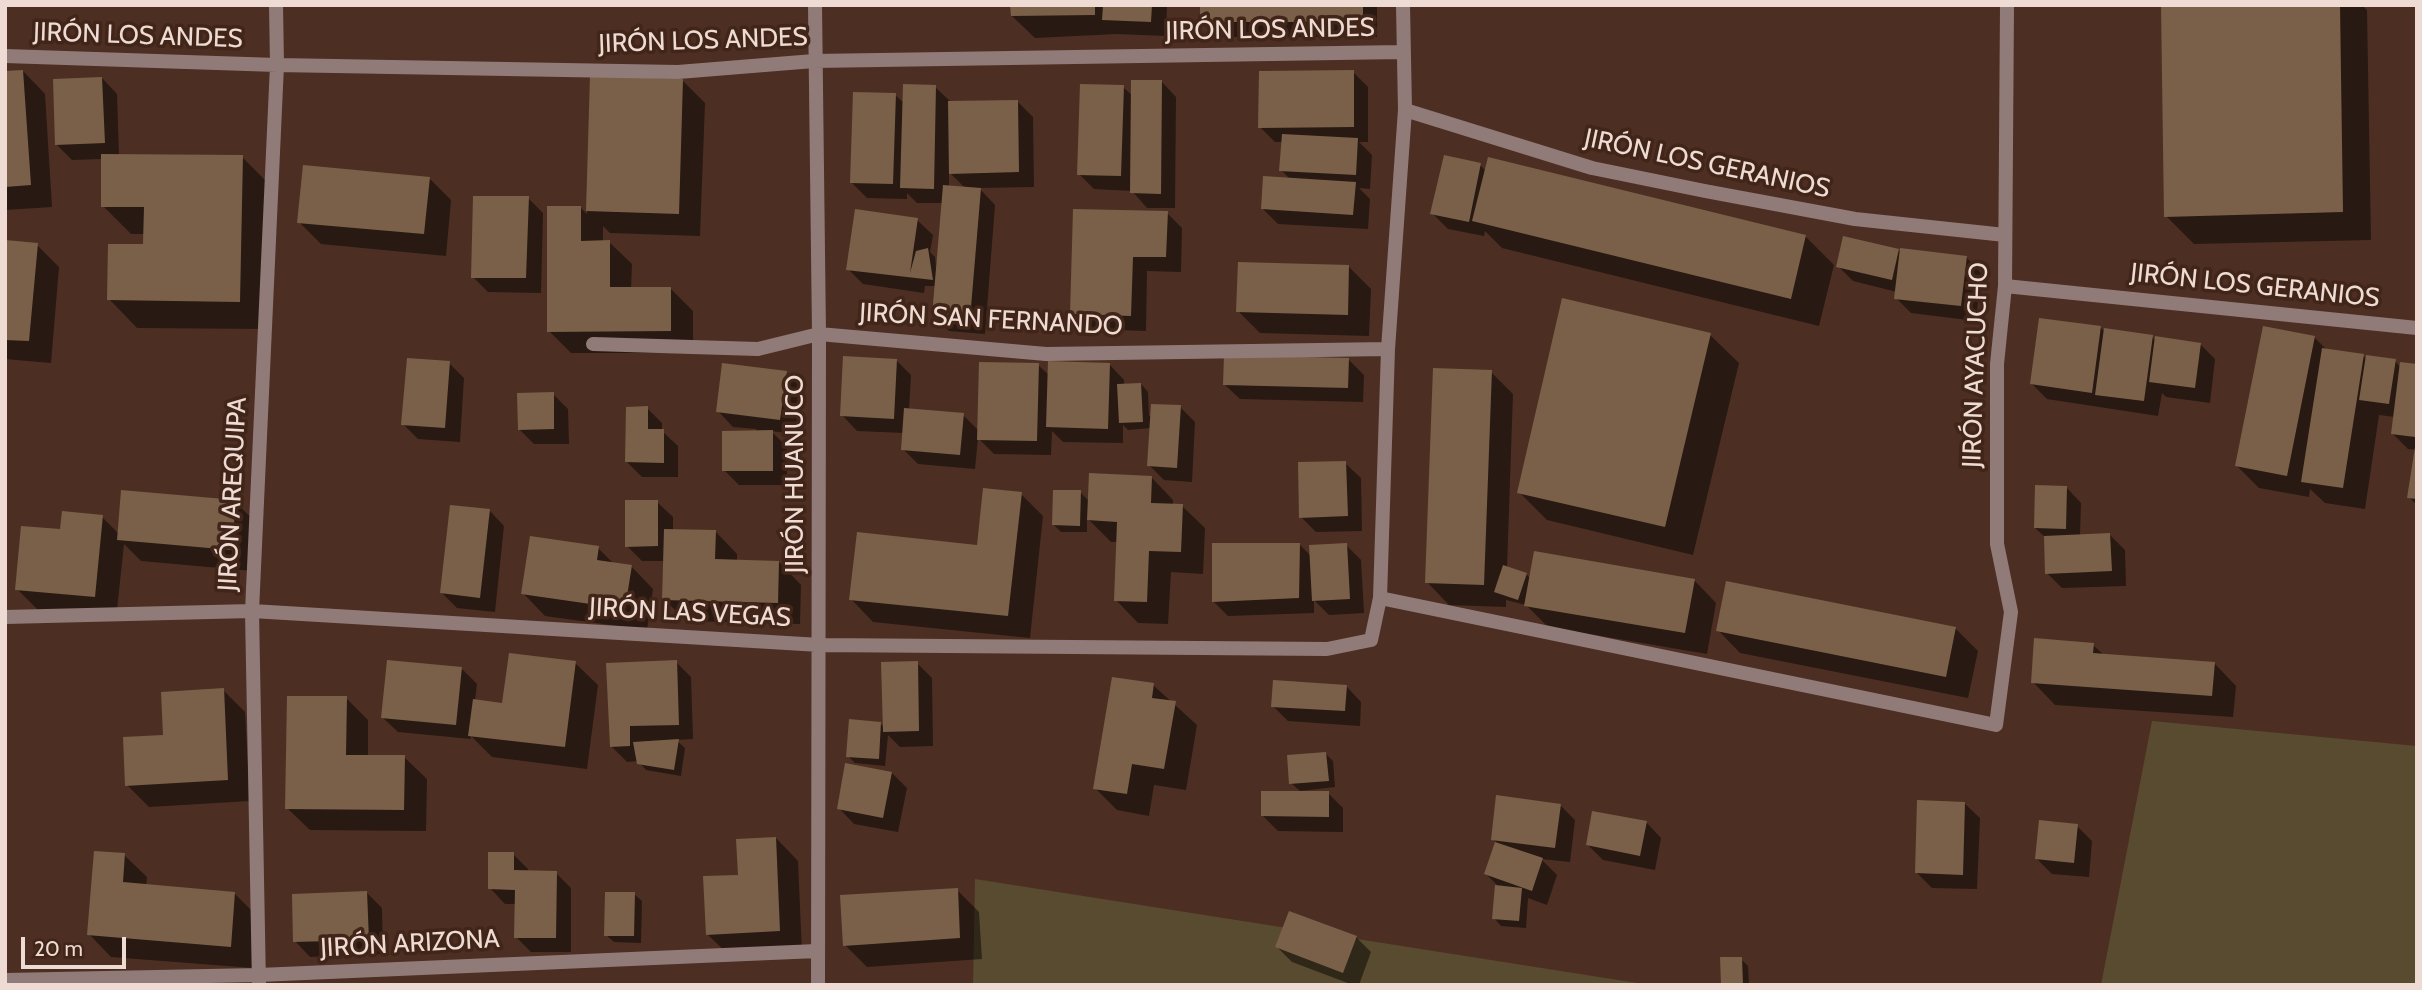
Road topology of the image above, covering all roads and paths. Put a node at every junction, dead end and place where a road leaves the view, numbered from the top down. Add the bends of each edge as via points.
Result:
1 (276, 5) edge
2 (815, 5) edge
3 (1403, 5) edge
4 (2007, 5) edge
5 (1402, 52) junction
6 (5, 56) edge
7 (814, 61) junction
8 (276, 65) junction
9 (1405, 110) junction
10 (2005, 235) junction
11 (2005, 286) junction
12 (2417, 328) edge
13 (819, 334) junction
14 (593, 344) dead end
15 (1388, 349) junction
16 (1380, 597) junction
17 (252, 611) junction
18 (5, 617) edge
19 (820, 645) junction
20 (817, 951) junction
21 (5, 980) edge
22 (259, 980) edge
23 (818, 985) edge

1 - 8 street, JIRÓN AREQUIPA
2 - 7 street, JIRÓN HUANUCO
3 - 5 street
4 - 10 street, JIRÓN AYACUCHO
5 - 7 street, JIRÓN LOS ANDES
5 - 9 street
6 - 8 street, JIRÓN LOS ANDES
7 - 8 street, JIRÓN LOS ANDES via 678,72
7 - 13 street, JIRÓN HUANUCO
8 - 17 street, JIRÓN AREQUIPA
9 - 10 street, JIRÓN LOS GERANIOS via 1592,168 1692,189 1855,219
9 - 15 street
10 - 11 street, JIRÓN AYACUCHO
11 - 12 street, JIRÓN LOS GERANIOS
11 - 16 street, JIRÓN AYACUCHO via 1997,364 1997,544 2011,612 1996,725
13 - 14 street, JIRÓN SAN FERNANDO via 758,349
13 - 15 street, JIRÓN SAN FERNANDO via 1046,354
13 - 19 street, JIRÓN HUANUCO
15 - 16 street
16 - 19 street, JIRÓN LAS VEGAS via 1371,640 1327,649
17 - 18 street, JIRÓN LAS VEGAS
17 - 19 street, JIRÓN LAS VEGAS
17 - 22 street, JIRÓN AREQUIPA
19 - 20 street, JIRÓN HUANUCO
20 - 22 street, JIRÓN ARIZONA
20 - 23 street, JIRÓN HUANUCO
21 - 22 street, JIRÓN ARIZONA

